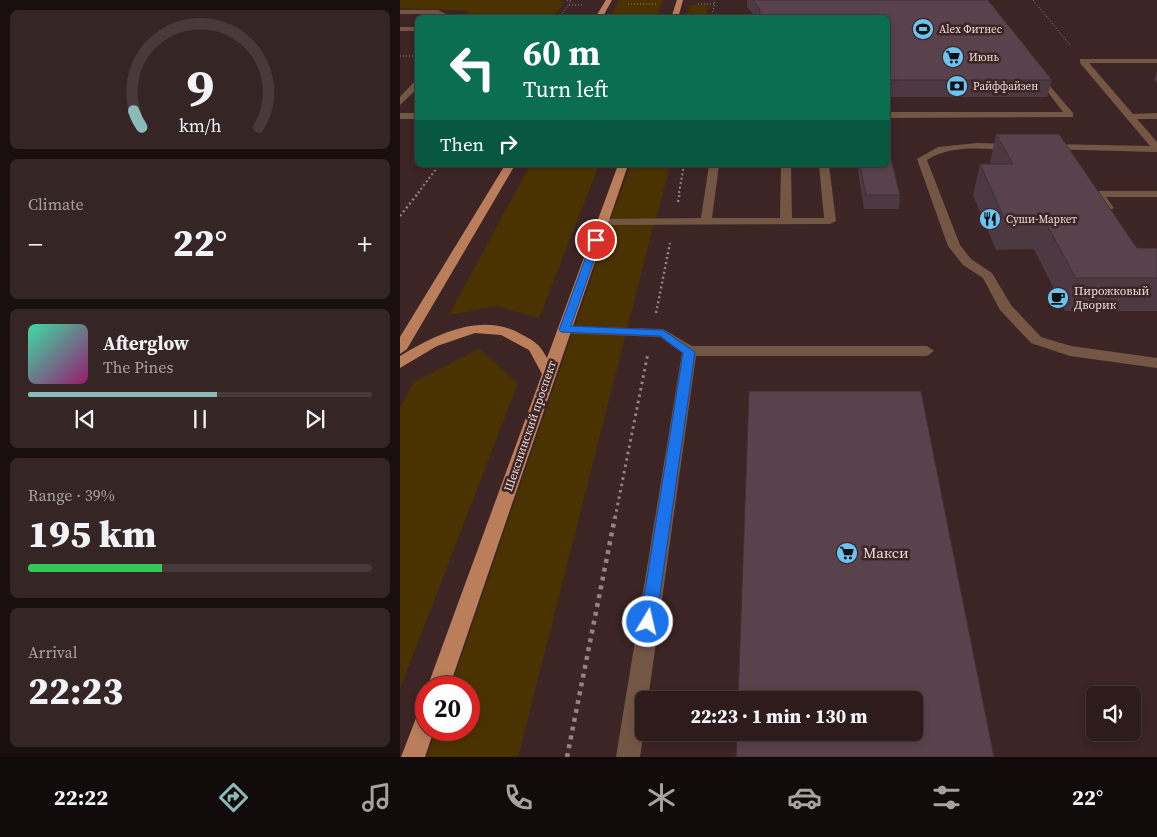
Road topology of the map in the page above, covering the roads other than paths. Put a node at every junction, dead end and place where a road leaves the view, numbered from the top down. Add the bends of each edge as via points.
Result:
1 (607, 2) edge
2 (679, 2) edge
3 (400, 12) edge
4 (444, 15) edge
5 (600, 15) edge
6 (675, 15) edge
7 (400, 29) edge
8 (415, 29) edge
9 (1157, 61) edge
10 (1029, 62) edge
11 (415, 86) edge
12 (400, 102) edge
13 (890, 115) edge
14 (400, 116) edge
15 (415, 116) edge
16 (1157, 116) edge
17 (1130, 117) junction
18 (1156, 148) edge
19 (509, 167) edge
20 (622, 167) edge
21 (714, 167) edge
22 (786, 167) edge
23 (824, 167) edge
24 (1157, 194) edge
25 (1114, 218) edge
26 (706, 221) junction
27 (786, 221) junction
28 (603, 222) junction
29 (564, 330) junction
30 (400, 349) edge
31 (927, 350) dead end
32 (689, 352) junction
33 (400, 363) edge
34 (1157, 363) edge
35 (548, 374) junction
36 (442, 676) edge
37 (419, 741) edge
38 (414, 757) edge
39 (628, 757) edge

1 - 5 main road
2 - 6 main road
3 - 4 lane via 438,12
7 - 8 lane
9 - 17 lane via 1083,61
10 - 13 lane via 1070,115
11 - 12 lane
14 - 15 lane
16 - 17 lane
17 - 18 lane
18 - 34 lane via 949,147 932,151 922,159 954,246 967,262 988,276 1005,307 1036,340 1070,351
19 - 30 main road
20 - 28 main road, Шекснинский проспект
21 - 26 lane
22 - 27 lane
23 - 27 lane via 830,221
24 - 25 lane via 1098,194
26 - 27 lane
26 - 28 lane
28 - 29 main road, Шекснинский проспект
29 - 32 lane via 663,333
29 - 35 main road, Шекснинский проспект
31 - 32 lane
32 - 39 lane
33 - 35 main road via 432,343 474,329 504,331 534,347
35 - 36 main road, Шекснинский проспект
37 - 38 main road

